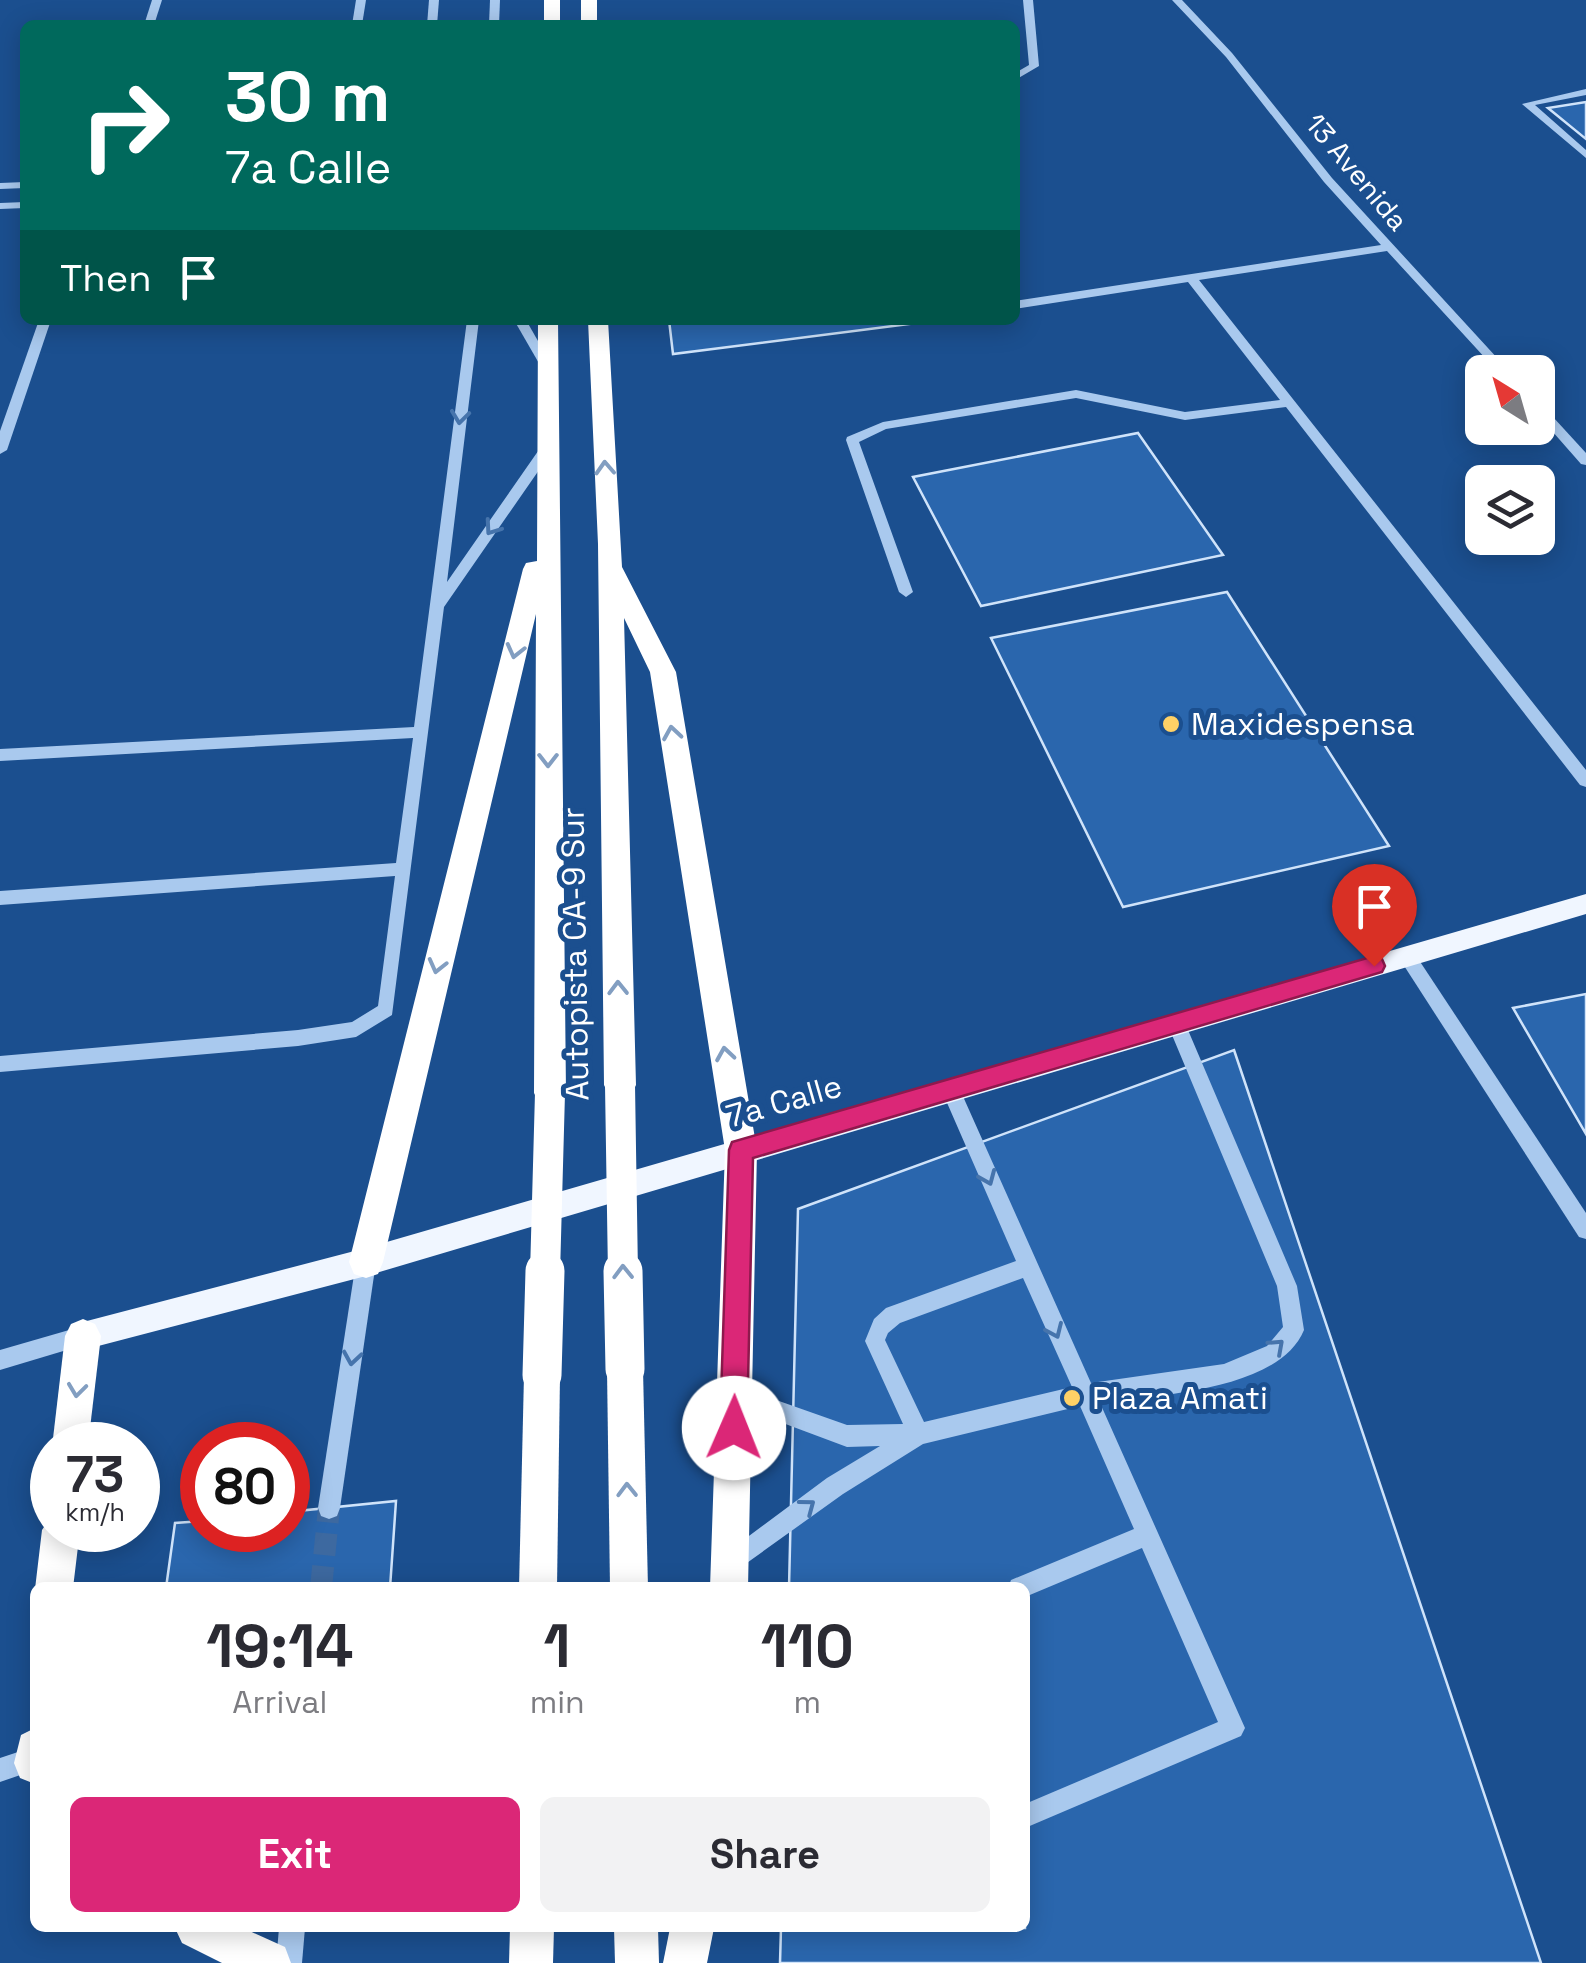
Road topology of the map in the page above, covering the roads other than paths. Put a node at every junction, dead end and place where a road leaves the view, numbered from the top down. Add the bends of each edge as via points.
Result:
1 (1028, 0) edge
2 (1177, 0) edge
3 (1020, 74) edge
4 (1586, 92) edge
5 (1586, 154) edge
6 (1388, 248) junction
7 (1191, 278) junction
8 (1020, 304) edge
9 (44, 325) edge
10 (472, 325) edge
11 (523, 325) edge
12 (548, 325) edge
13 (598, 325) edge
14 (1488, 355) edge
15 (548, 369) junction
16 (1290, 403) junction
17 (1555, 427) edge
18 (548, 447) junction
19 (0, 450) edge
20 (1586, 461) edge
21 (546, 522) junction
22 (610, 566) junction
23 (906, 592) dead end
24 (436, 609) junction
25 (421, 732) junction
26 (0, 755) edge
27 (1586, 781) edge
28 (403, 869) junction
29 (0, 898) edge
30 (1586, 904) edge
31 (1407, 956) junction
32 (1176, 1023) junction
33 (0, 1064) edge
34 (950, 1089) junction
35 (741, 1150) junction
36 (1586, 1230) edge
37 (366, 1262) junction
38 (1026, 1267) junction
39 (83, 1336) junction
40 (0, 1360) edge
41 (1084, 1394) junction
42 (734, 1395) junction
43 (73, 1422) edge
44 (919, 1434) junction
45 (329, 1508) tunnel mouth
46 (1148, 1534) junction
47 (58, 1552) edge
48 (729, 1576) edge
49 (55, 1582) edge
50 (538, 1582) edge
51 (629, 1582) edge
52 (1030, 1583) edge
53 (30, 1762) edge
54 (0, 1770) edge
55 (1030, 1814) edge
56 (205, 1932) edge
57 (292, 1932) edge
58 (532, 1932) edge
59 (636, 1932) edge
60 (691, 1932) edge
61 (270, 1963) edge
62 (289, 1963) edge
63 (531, 1963) edge
64 (637, 1963) edge
65 (684, 1963) edge

1 - 3 street via 1034,66
2 - 6 street, 13 Avenida
4 - 5 street via 1527,104
6 - 7 street
6 - 14 street, 13 Avenida
7 - 8 street
7 - 16 street
9 - 19 street
10 -> 24 street
11 - 15 street
12 - 15 highway, Autopista CA-9 Sur
22 -> 13 highway, Autopista CA-9 Sur
15 - 18 highway, Autopista CA-9 Sur
16 - 23 street via 1185,416 1076,394 883,426 852,440
16 - 27 street
17 - 20 street
18 - 21 highway, Autopista CA-9 Sur
18 -> 24 street
21 -> 37 highway
21 -> 50 highway, Autopista CA-9 Sur, bridge via 550,1093
35 -> 22 highway via 662,672
51 -> 22 highway, Autopista CA-9 Sur, bridge
24 - 25 street
25 - 26 street
25 - 28 street
28 - 29 street
28 - 33 street via 386,1010 356,1028
30 - 31 main road, 7a Calle
31 - 32 main road, 7a Calle
31 - 36 street
32 - 34 main road, 7a Calle
41 -> 32 street via 1224,1374 1274,1353 1294,1330 1288,1286
34 - 35 main road, 7a Calle
34 -> 38 street
35 - 37 main road, 7a Calle
35 - 42 highway
37 - 39 main road, 7a Calle
37 -> 45 street
38 -> 41 street
38 - 44 street via 893,1315 881,1326 876,1340
39 - 40 street, 7a Calle
39 -> 43 highway
41 - 44 street
41 - 46 street
42 - 44 street via 847,1436
42 - 48 highway
48 -> 44 street via 834,1486
46 - 52 street
46 - 55 street via 1234,1728
47 - 49 highway
53 - 54 street
56 - 61 highway
57 - 62 street
58 - 63 highway
59 - 64 highway
60 - 65 highway

